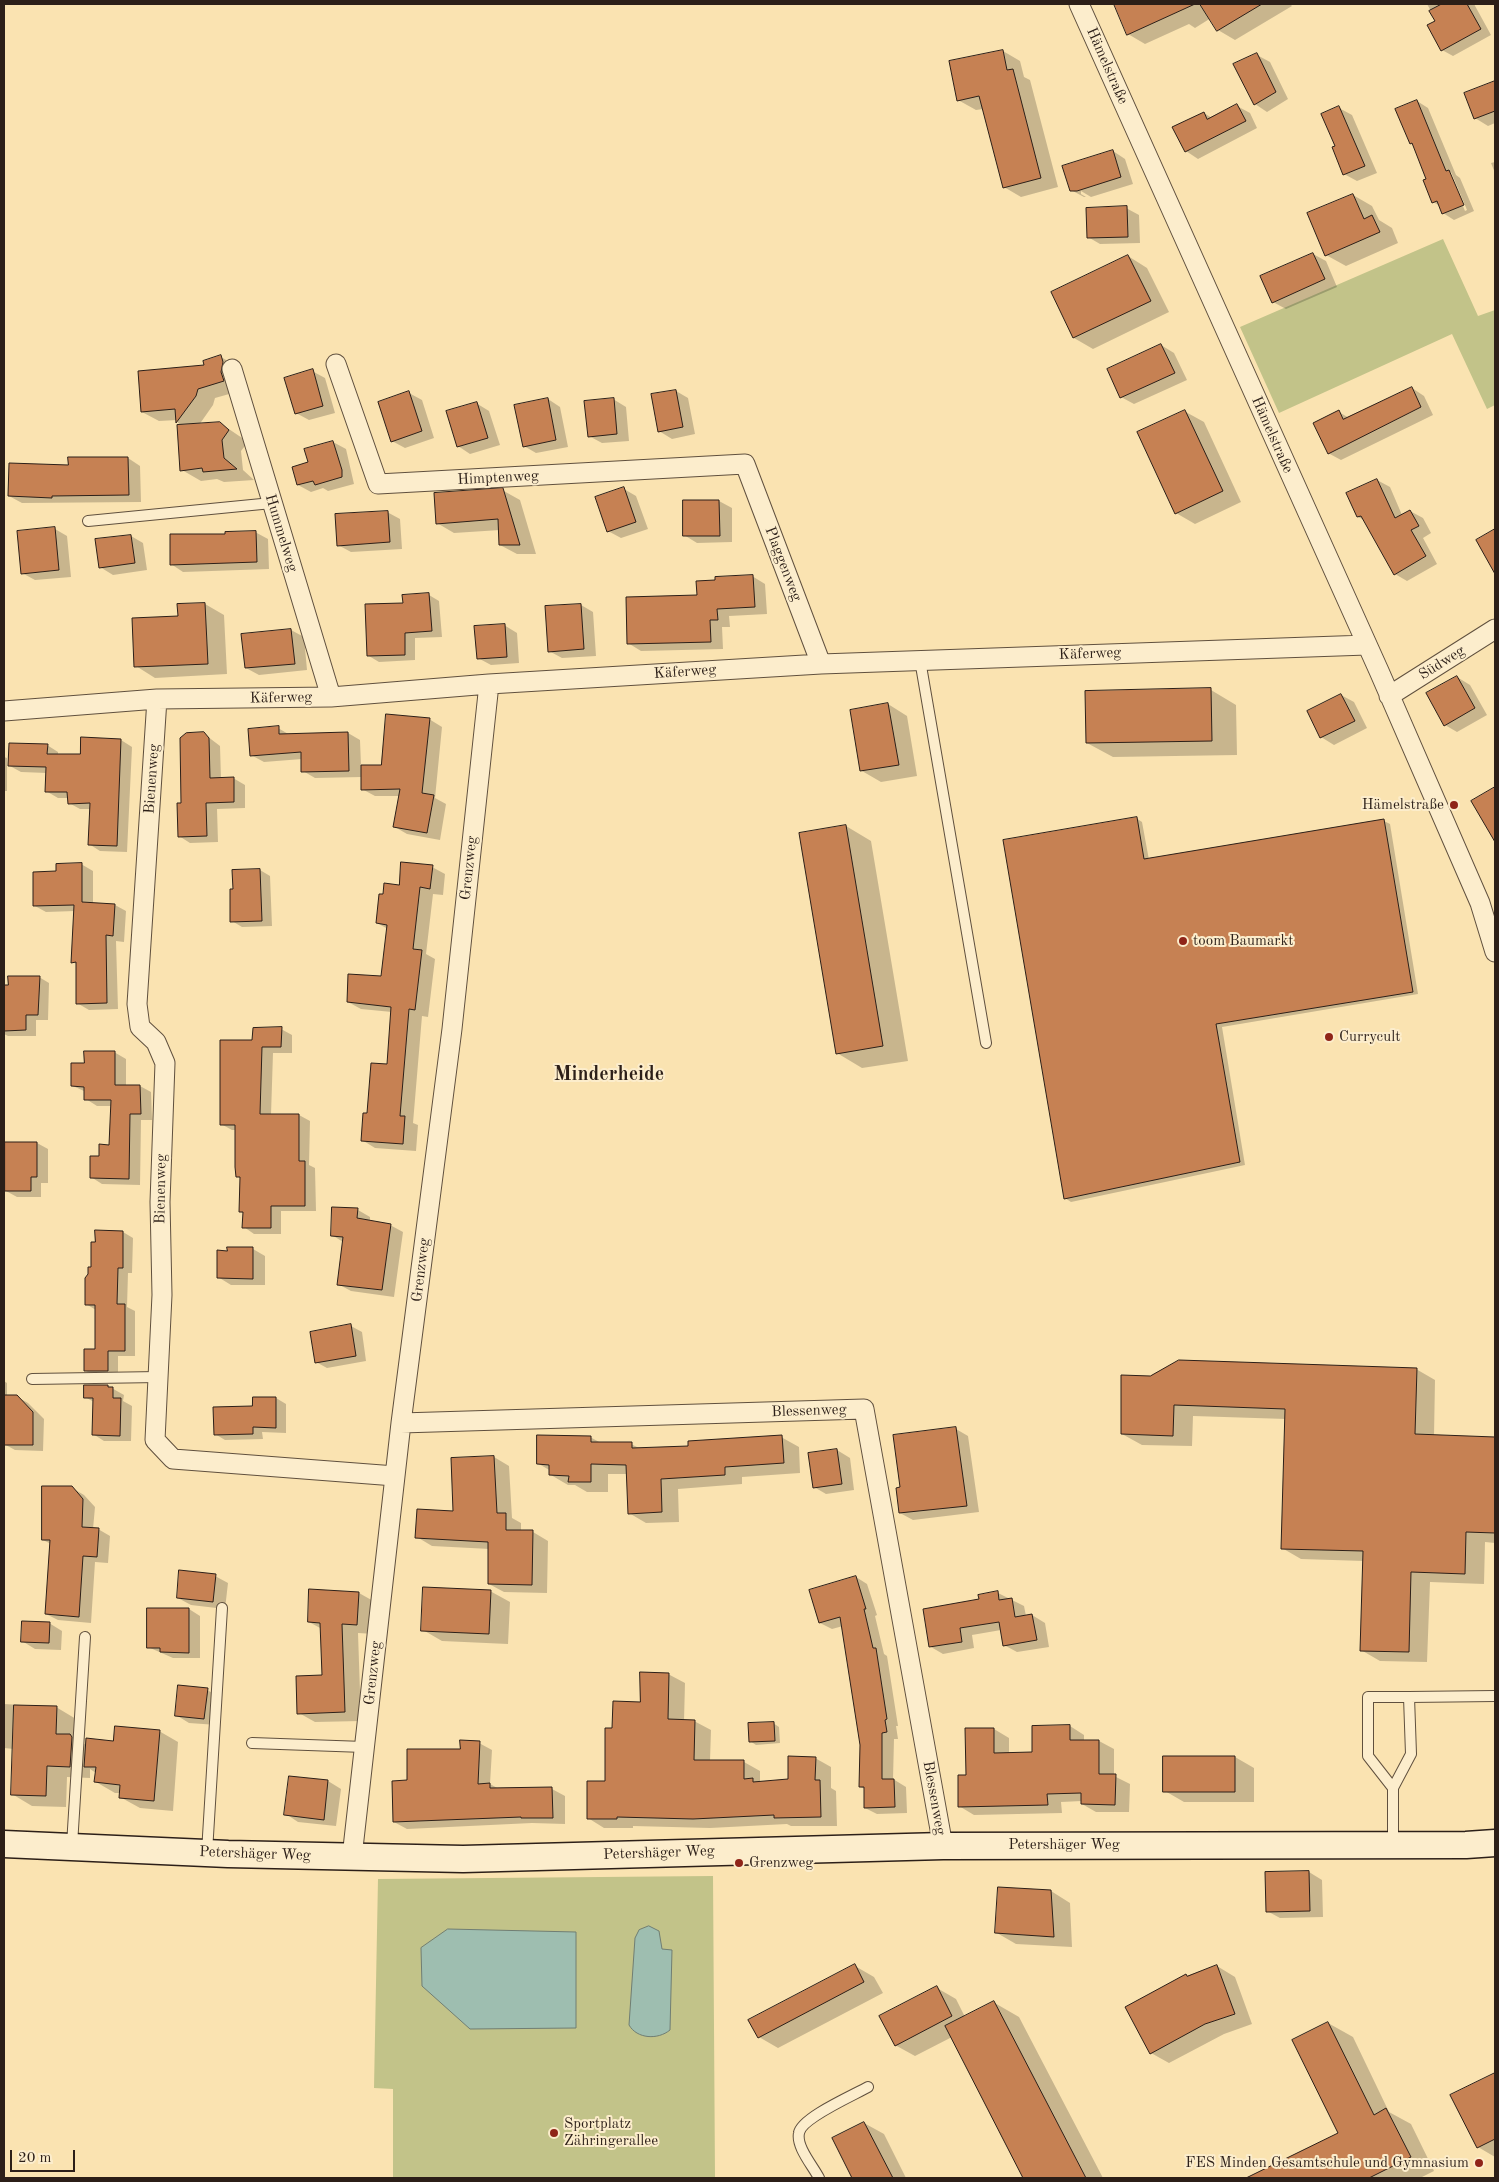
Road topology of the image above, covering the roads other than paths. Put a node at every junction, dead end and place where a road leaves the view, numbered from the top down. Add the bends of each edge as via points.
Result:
1 (1079, 4) edge
2 (336, 364) dead end
3 (232, 369) dead end
4 (745, 464) joint
5 (272, 503) junction
6 (88, 521) dead end
7 (1495, 629) edge
8 (1367, 645) junction
9 (920, 660) junction
10 (821, 664) junction
11 (489, 684) junction
12 (1389, 696) junction
13 (331, 697) junction
14 (157, 699) junction
15 (4, 711) edge
16 (1495, 952) edge
17 (986, 1043) dead end
18 (158, 1377) junction
19 (32, 1380) dead end
20 (401, 1423) junction
21 (395, 1476) junction
22 (222, 1608) dead end
23 (85, 1637) dead end
24 (1495, 1696) edge
25 (1409, 1697) junction
26 (252, 1743) dead end
27 (364, 1747) junction
28 (1393, 1788) junction
29 (1495, 1843) edge
30 (4, 1844) edge
31 (1393, 1845) junction
32 (943, 1846) junction
33 (72, 1847) junction
34 (207, 1853) junction
35 (352, 1857) junction
36 (868, 2087) dead end
37 (819, 2178) edge

1 - 8 street, Hämelstraße
2 - 4 street, Himptenweg via 378,484
3 - 5 street, Hummelweg
4 - 10 street, Plaggenweg
5 - 6 lane
5 - 13 street, Hummelweg
7 - 12 street, Südweg
8 - 9 street, Käferweg
8 - 12 street, Hämelstraße
9 - 10 street, Käferweg
9 - 17 lane
10 - 11 street, Käferweg
11 - 13 street, Käferweg
11 - 20 street, Grenzweg via 452,1029
12 - 16 street, Hämelstraße via 1480,903
13 - 14 street, Käferweg
14 - 15 street, Käferweg
14 - 18 street, Bienenweg via 137,1004 140,1027 156,1042 165,1063
18 - 19 lane
18 - 21 street, Bienenweg via 155,1440 173,1459
20 - 21 street, Grenzweg
20 - 32 street, Blessenweg via 864,1409
21 - 27 street, Grenzweg
22 - 34 lane
23 - 33 lane
24 - 25 lane
25 - 28 lane via 1411,1754
25 - 28 lane via 1368,1697 1368,1756
26 - 27 lane
27 - 35 street, Grenzweg
28 - 31 lane
29 - 31 street, Petershäger Weg
30 - 33 street, Petershäger Weg
31 - 32 street, Petershäger Weg
32 - 35 street, Petershäger Weg via 463,1859
33 - 34 street, Petershäger Weg
34 - 35 street, Petershäger Weg
36 - 37 lane via 804,2121 799,2133 800,2145

